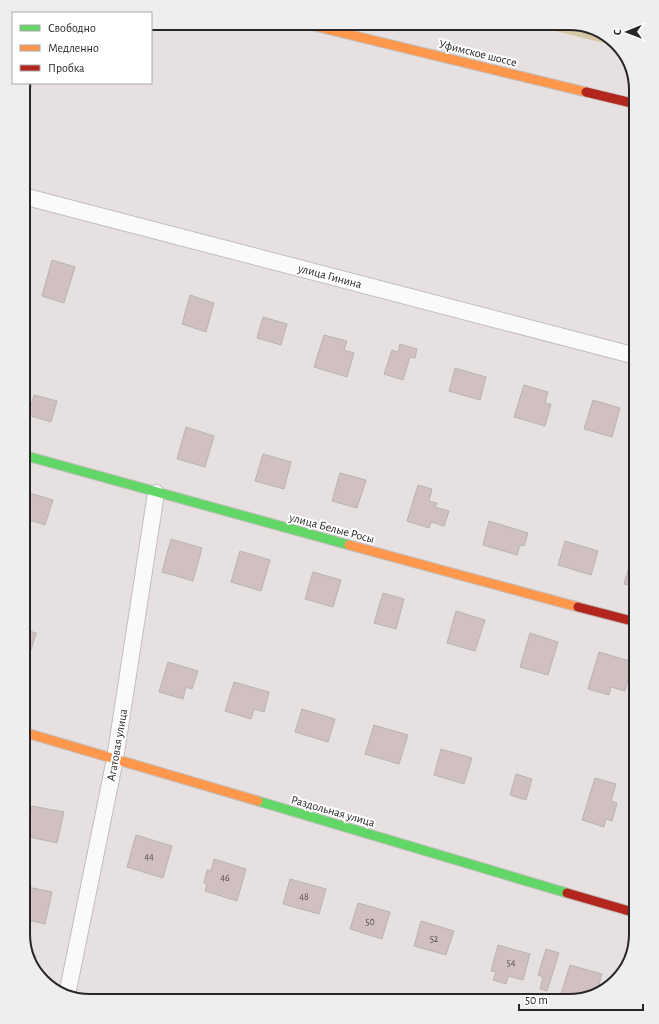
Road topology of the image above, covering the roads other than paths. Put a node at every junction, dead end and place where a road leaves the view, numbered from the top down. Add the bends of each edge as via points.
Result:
1 (331, 30) edge
2 (629, 102) edge
3 (30, 198) edge
4 (629, 354) edge
5 (30, 457) edge
6 (156, 493) junction
7 (629, 620) edge
8 (30, 734) edge
9 (115, 759) junction
10 (629, 911) edge
11 (68, 990) edge

1 - 2 street, Уфимское шоссе
3 - 4 street, улица Гинина
5 - 6 street, улица Белые Росы
6 - 7 street, улица Белые Росы
6 - 9 street, Агатовая улица
8 - 9 street, Раздольная улица
9 - 10 street, Раздольная улица
9 - 11 street, Агатовая улица

